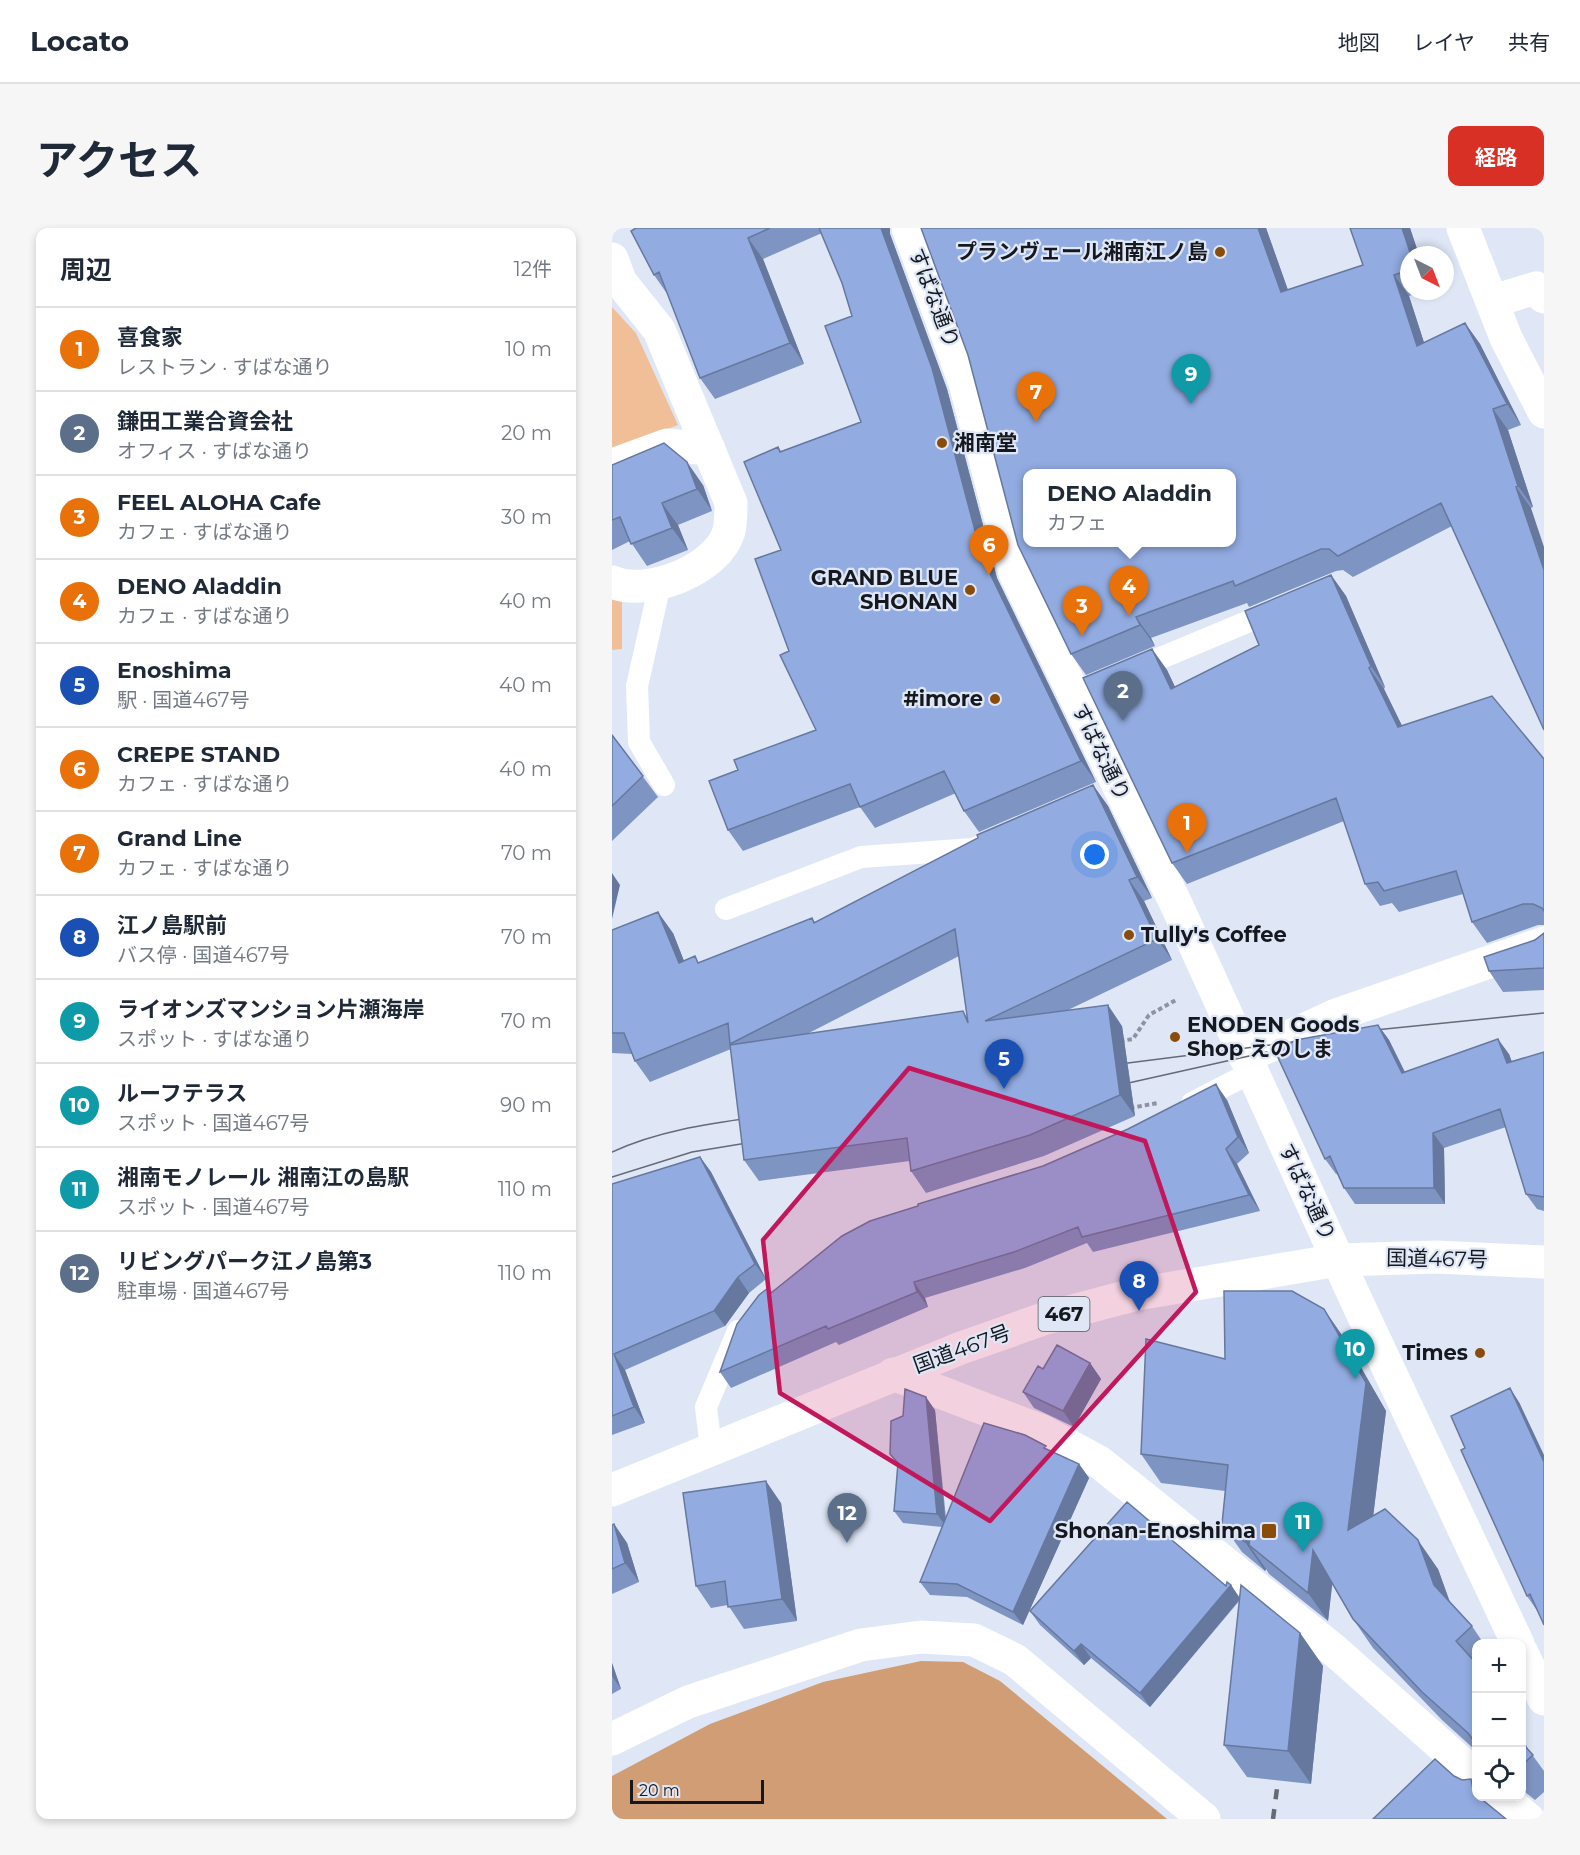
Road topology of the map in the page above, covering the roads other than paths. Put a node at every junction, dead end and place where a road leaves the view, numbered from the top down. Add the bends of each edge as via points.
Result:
1 (908, 228) edge
2 (1463, 228) edge
3 (612, 259) edge
4 (1544, 297) edge
5 (1493, 301) junction
6 (1544, 412) edge
7 (709, 448) junction
8 (612, 465) edge
9 (612, 582) edge
10 (660, 584) junction
11 (1298, 601) edge
12 (1116, 677) edge
13 (664, 785) dead end
14 (1004, 836) edge
15 (726, 909) dead end
16 (1544, 943) edge
17 (1249, 1065) junction
18 (1170, 1114) edge
19 (1338, 1260) junction
20 (1544, 1262) edge
21 (753, 1310) edge
22 (892, 1374) junction
23 (711, 1449) junction
24 (612, 1490) edge
25 (1516, 1639) edge
26 (1526, 1661) edge
27 (1544, 1699) edge
28 (612, 1739) edge
29 (1472, 1772) edge
30 (1505, 1801) edge
31 (1203, 1819) edge
32 (1528, 1819) edge

1 - 17 main road, すばな通り via 965,383 1015,573 1083,690 1107,791 1211,981
2 - 5 main road
3 - 7 main road via 620,281 659,330
4 - 5 main road via 1536,288
5 - 6 main road via 1506,338
7 - 8 main road via 668,445
7 - 10 main road via 731,503 729,532 709,562
9 - 10 main road via 626,588
10 - 13 lane via 637,686 639,742
11 - 12 lane
14 - 15 lane via 974,849 861,857
16 - 17 main road via 1336,1015
17 - 18 lane
17 - 19 main road, すばな通り
19 - 20 main road, 国道467号 / 467 via 1437,1257
19 - 22 main road, 国道467号 / 467 via 1137,1294 1047,1318
19 - 25 main road, すばな通り
21 - 23 lane via 733,1338 706,1407
22 - 23 main road, 国道467号 / 467
22 - 29 main road via 1042,1431 1099,1462 1335,1651
23 - 24 main road, 国道467号 / 467
26 - 27 main road
28 - 31 main road via 688,1702 861,1645 921,1637 975,1640 1015,1660
30 - 32 main road

